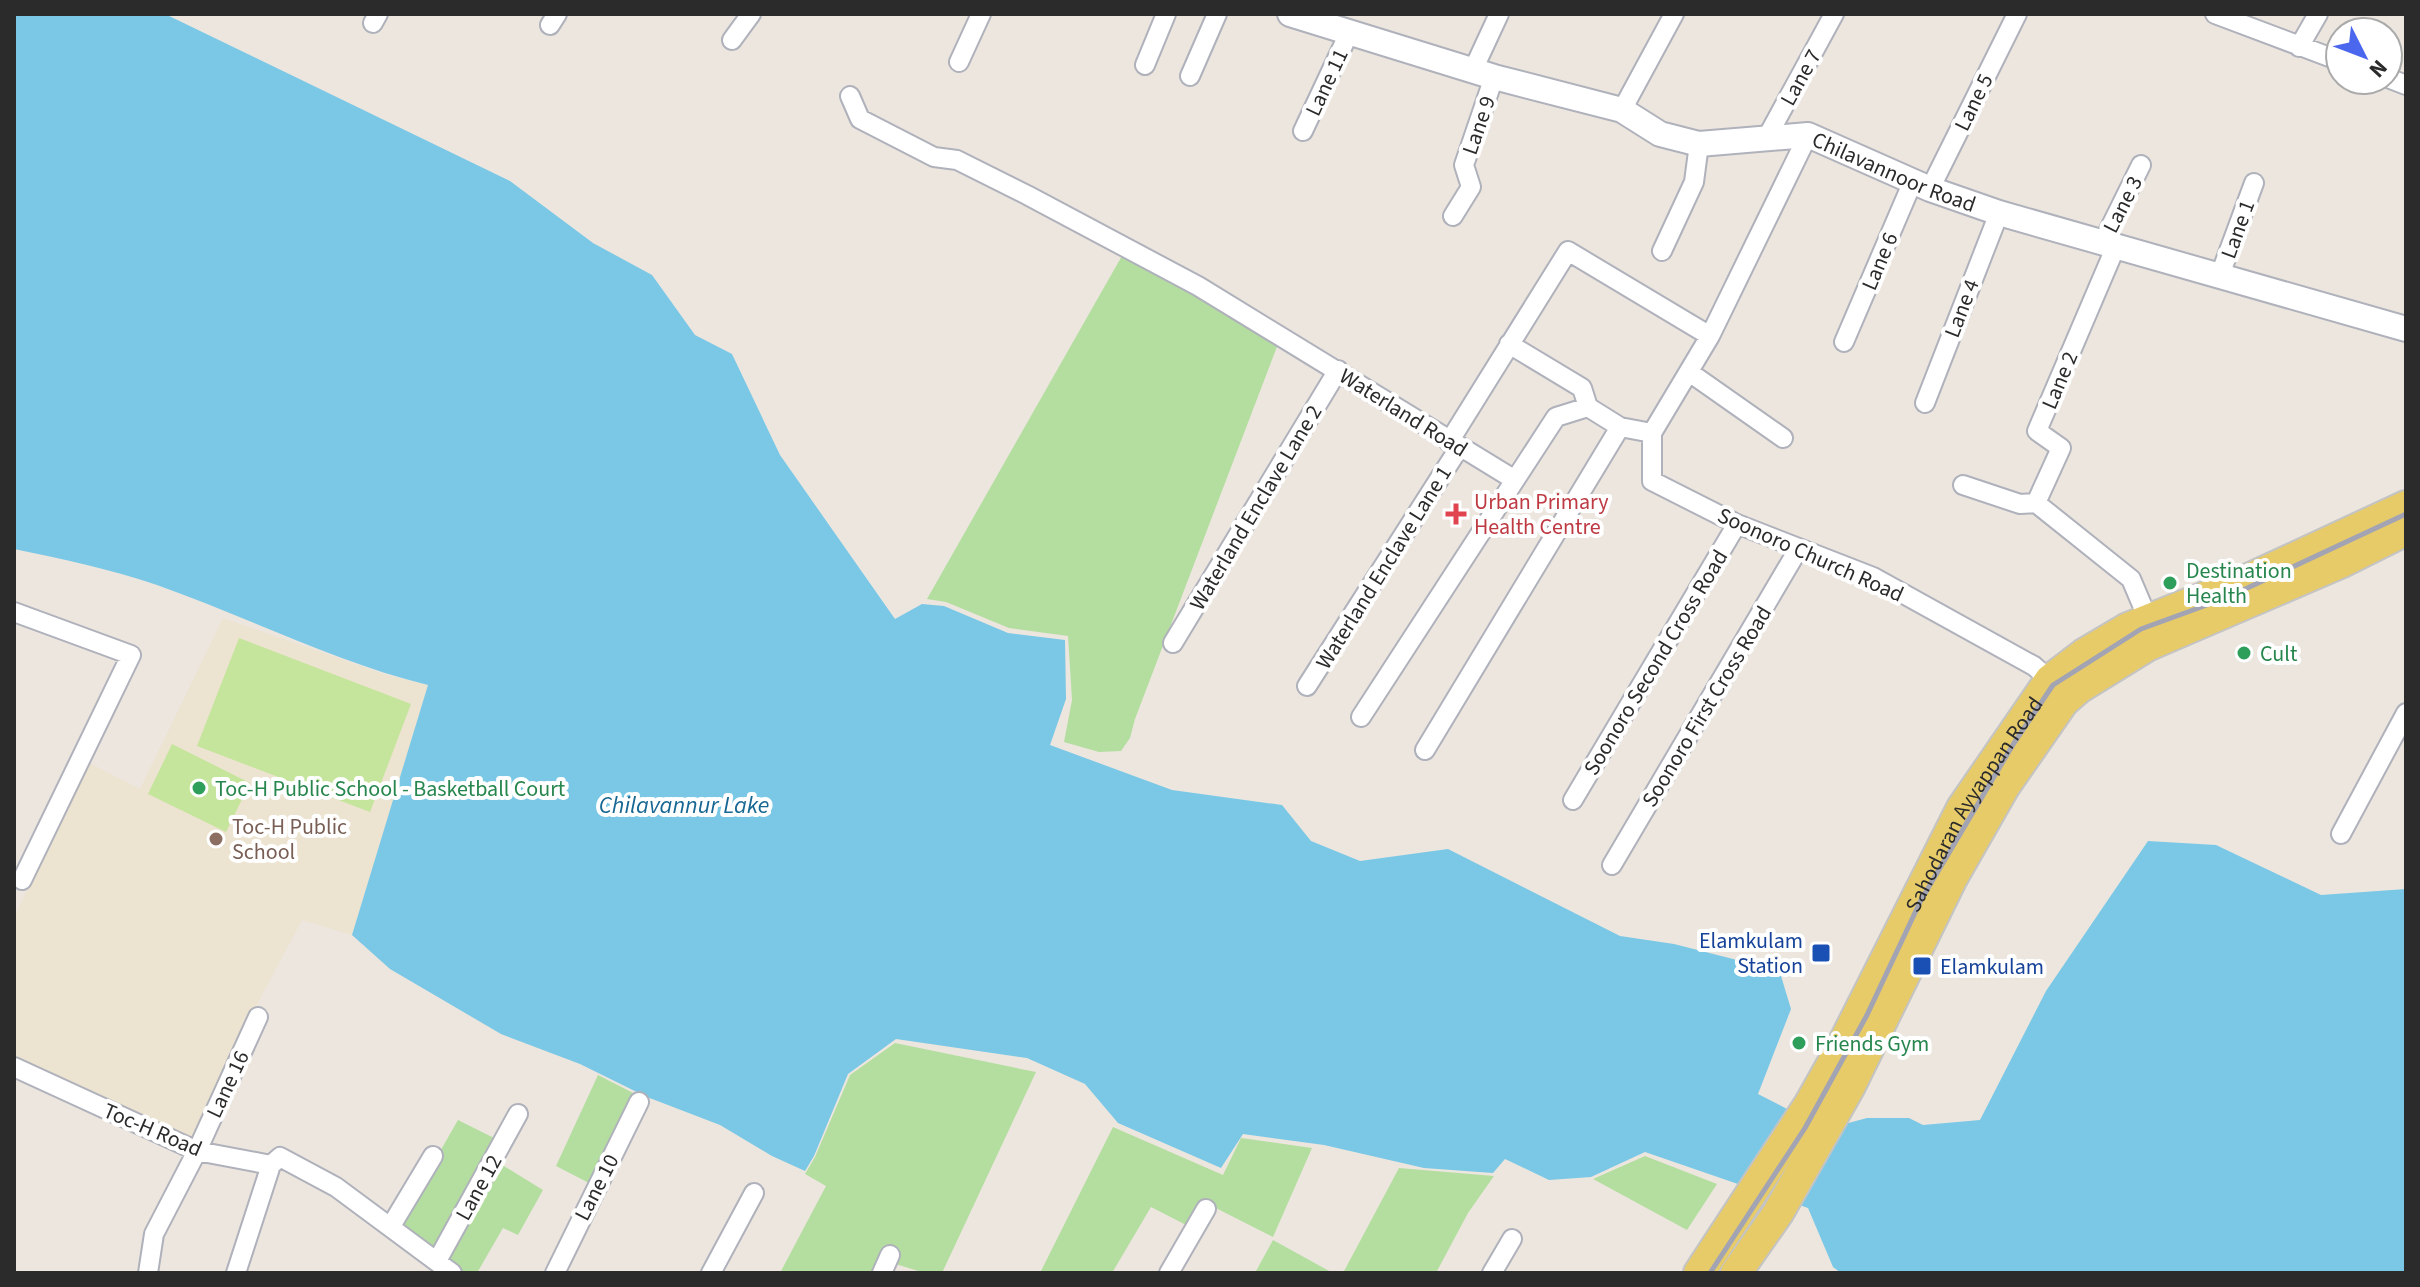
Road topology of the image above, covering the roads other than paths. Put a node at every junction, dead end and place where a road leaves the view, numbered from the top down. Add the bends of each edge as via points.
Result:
1 (751, 14) edge
2 (981, 14) edge
3 (1166, 14) edge
4 (1217, 14) edge
5 (1499, 14) edge
6 (1674, 14) edge
7 (1834, 14) edge
8 (2017, 14) edge
9 (2215, 14) edge
10 (2318, 14) edge
11 (1302, 16) edge
12 (1349, 33) junction
13 (732, 40) dead end
14 (2299, 47) junction
15 (2324, 56) edge
16 (959, 62) dead end
17 (1145, 65) dead end
18 (1484, 73) junction
19 (1190, 76) dead end
20 (850, 96) dead end
21 (1622, 110) junction
22 (1303, 131) dead end
23 (1808, 135) junction
24 (1766, 139) junction
25 (1699, 144) junction
26 (2141, 165) dead end
27 (2254, 183) dead end
28 (1921, 185) junction
29 (1999, 213) junction
30 (1453, 216) dead end
31 (2109, 244) junction
32 (1662, 251) dead end
33 (2220, 275) junction
34 (2406, 329) edge
35 (1710, 336) junction
36 (1844, 342) dead end
37 (1509, 344) junction
38 (1338, 370) junction
39 (1689, 372) junction
40 (1925, 403) dead end
41 (1588, 407) junction
42 (1620, 427) junction
43 (1652, 433) junction
44 (1783, 438) dead end
45 (1454, 445) junction
46 (1515, 480) junction
47 (1963, 485) dead end
48 (2036, 503) junction
49 (2406, 506) edge
50 (1737, 524) junction
51 (2406, 530) edge
52 (1799, 548) junction
53 (14, 612) edge
54 (2148, 619) junction
55 (1173, 643) dead end
56 (2050, 680) junction
57 (1307, 686) dead end
58 (1361, 717) dead end
59 (2404, 721) edge
60 (1425, 750) dead end
61 (1573, 800) dead end
62 (2341, 834) dead end
63 (1612, 865) dead end
64 (18, 879) edge
65 (14, 899) edge
66 (258, 1017) dead end
67 (14, 1067) edge
68 (639, 1102) dead end
69 (518, 1114) dead end
70 (197, 1151) junction
71 (433, 1156) dead end
72 (271, 1165) junction
73 (754, 1193) dead end
74 (1206, 1209) dead end
75 (391, 1226) junction
76 (1512, 1239) dead end
77 (890, 1255) dead end
78 (444, 1267) edge
79 (148, 1273) edge
80 (236, 1273) edge
81 (555, 1273) edge
82 (711, 1273) edge
83 (882, 1273) edge
84 (1169, 1273) edge
85 (1492, 1273) edge
86 (1699, 1273) edge
87 (1736, 1273) edge

1 - 13 street
2 - 16 street
3 - 17 street
4 - 19 street
5 - 18 street
6 - 21 street
7 - 24 street, Lane 7
8 - 28 street, Lane 5
9 - 14 street
10 - 14 street
11 - 12 street, Chilavannoor Road
12 - 18 street, Chilavannoor Road
12 - 22 street, Lane 11
14 - 15 street
18 - 21 street, Chilavannoor Road
18 - 30 street, Lane 9 via 1464,165 1471,187
20 - 38 street, Waterland Road via 860,119 1076,220
21 - 25 street, Chilavannoor Road via 1660,134
23 - 24 street, Chilavannoor Road
23 - 28 street, Chilavannoor Road
23 - 35 street
24 - 25 street, Chilavannoor Road
25 - 32 street via 1694,182
26 - 31 street, Lane 3
27 - 33 street, Lane 1
28 - 29 street, Chilavannoor Road
28 - 36 street, Lane 6
29 - 31 street, Chilavannoor Road
29 - 40 street, Lane 4
31 - 33 street, Chilavannoor Road
31 - 48 street, Lane 2 via 2037,431 2061,448
33 - 34 street, Chilavannoor Road
35 - 37 street, Waterland Enclave Lane 1 via 1568,251
35 - 39 street
37 - 41 street via 1582,388
37 - 45 street, Waterland Enclave Lane 1
38 - 45 street, Waterland Road
38 - 55 street, Waterland Enclave Lane 2
39 - 43 street
39 - 44 street
41 - 42 street
41 - 46 street via 1556,417
42 - 43 street
42 - 60 street
43 - 50 street, Soonoro Church Road via 1652,481
45 - 46 street, Waterland Road
45 - 57 street, Waterland Enclave Lane 1
46 - 58 street
47 - 48 street via 2020,504
48 - 54 street via 2131,579
49 - 54 main road, Sahodaran Ayyappan Road
50 - 52 street, Soonoro Church Road
50 - 61 street, Soonoro Second Cross Road
51 - 87 main road, Sahodaran Ayyappan Road via 2147,646 2063,702 2004,787 1952,878 1826,1130
52 - 56 street, Soonoro Church Road via 1873,577 2034,666
52 - 63 street, Soonoro First Cross Road
53 - 64 street via 131,655
54 - 56 main road, Sahodaran Ayyappan Road via 2084,654
56 - 86 main road, Sahodaran Ayyappan Road via 1962,808 1809,1105
59 - 62 street
64 - 65 street
66 - 70 street, Lane 16
67 - 70 street, Toc-H Road
68 - 81 street, Lane 10
69 - 78 street, Lane 12
70 - 72 street, Toc-H Road
70 - 79 street, Lane 16 via 154,1234
71 - 75 street
72 - 75 street, Toc-H Road via 280,1157 336,1187
72 - 80 street
73 - 82 street
74 - 84 street
75 - 78 street, Toc-H Road
76 - 85 street
77 - 83 street

